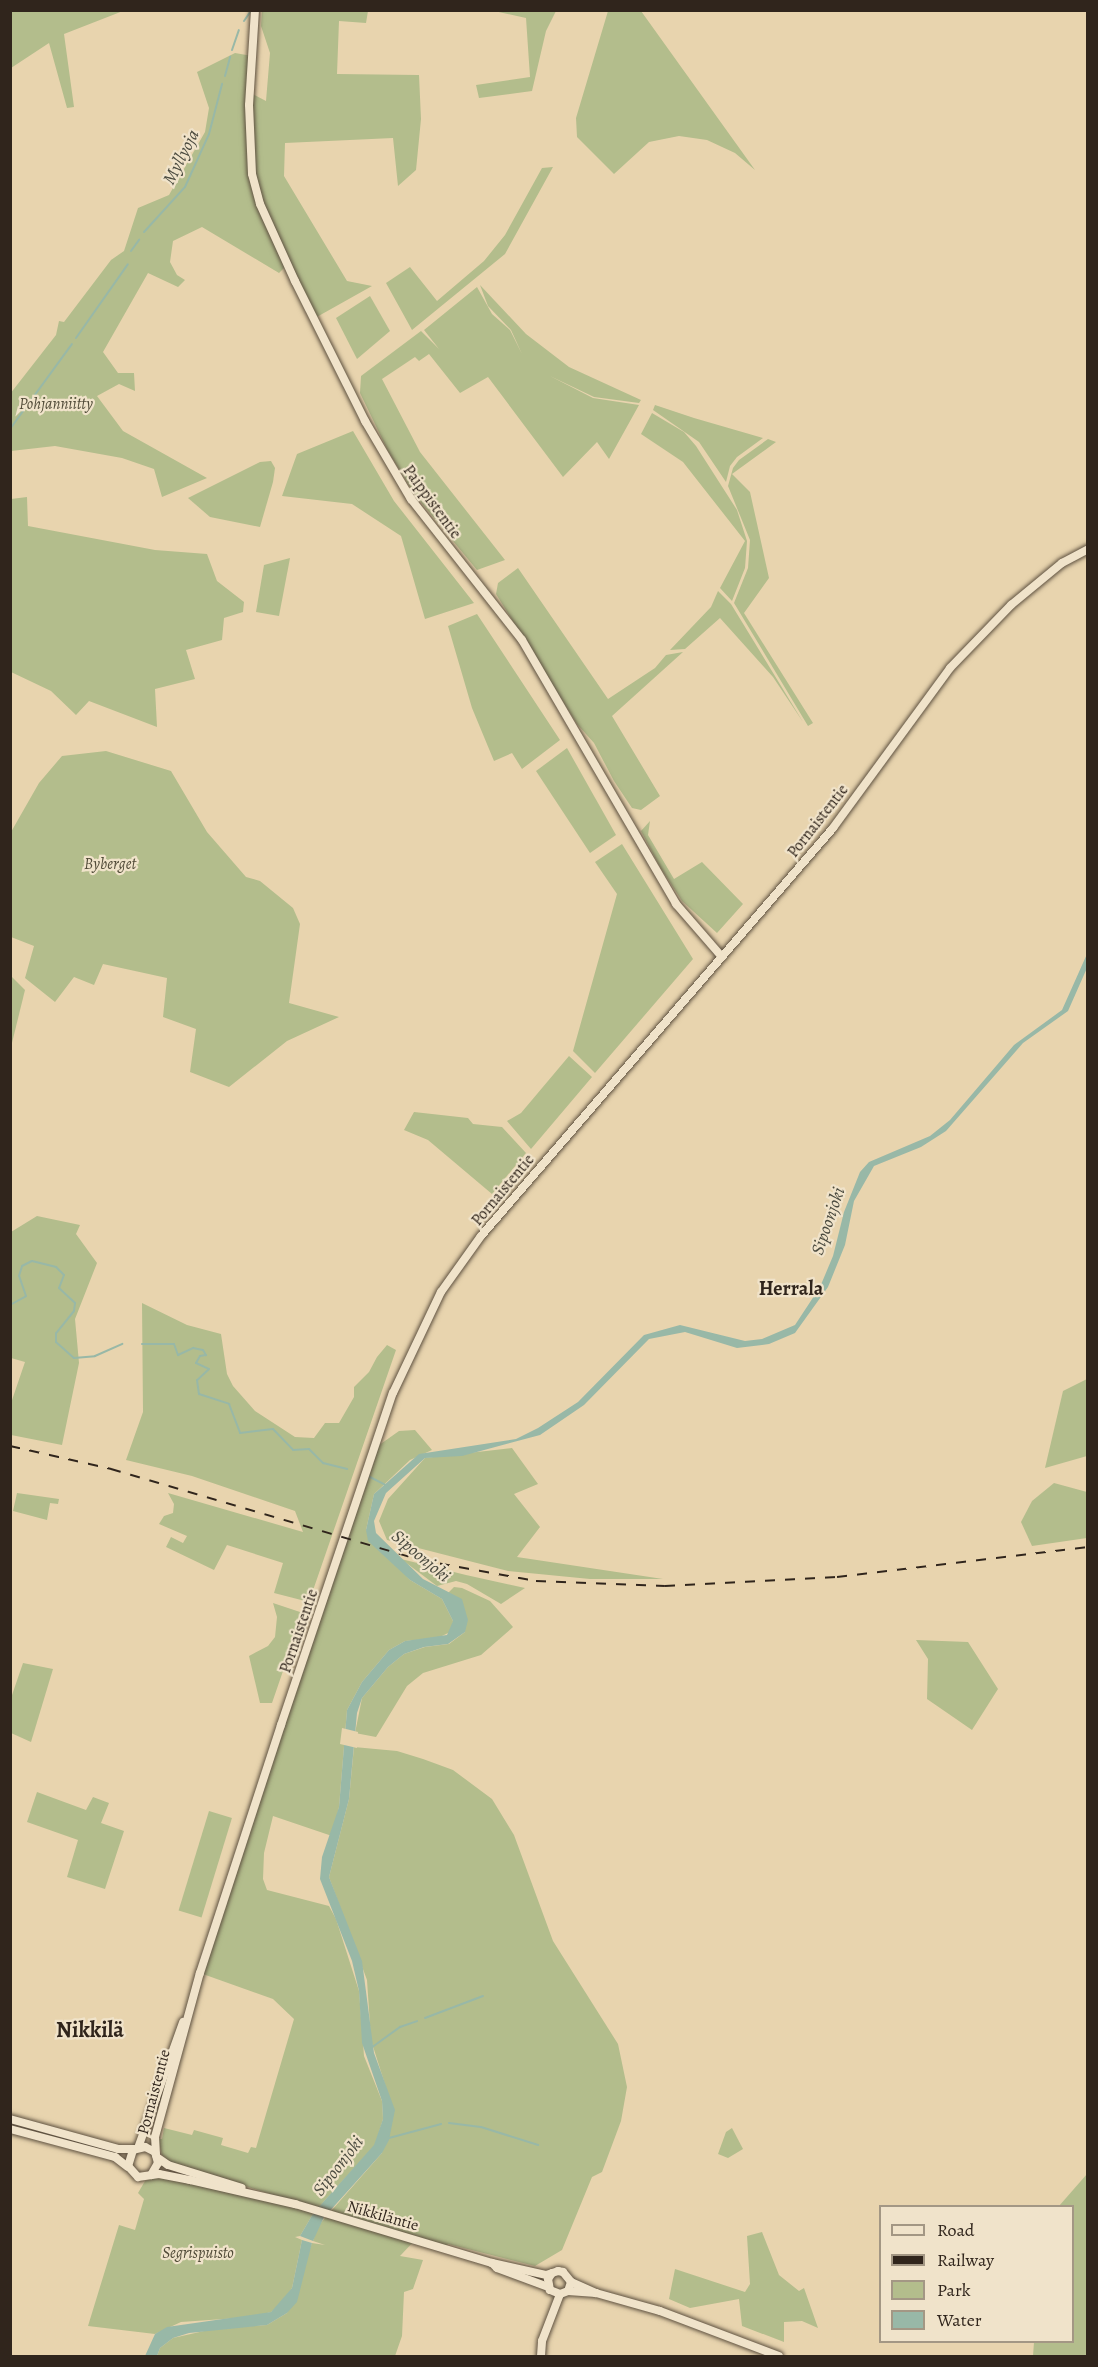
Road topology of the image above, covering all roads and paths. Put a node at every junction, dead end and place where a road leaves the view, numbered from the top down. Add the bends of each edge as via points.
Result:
1 (255, 11) edge
2 (1088, 549) edge
3 (722, 957) junction
4 (192, 2001) junction
5 (10, 2119) edge
6 (10, 2129) edge
7 (137, 2148) junction
8 (157, 2156) junction
9 (130, 2171) junction
10 (151, 2175) junction
11 (266, 2197) junction
12 (492, 2263) junction
13 (552, 2273) junction
14 (571, 2282) junction
15 (549, 2288) junction
16 (568, 2291) junction
17 (596, 2293) junction
18 (560, 2295) junction
19 (548, 2321) junction
20 (541, 2356) edge
21 (779, 2356) edge

1 - 3 street, Paippistentie via 249,105 252,174 260,204 295,281 365,421 411,499 522,640 676,904
2 - 3 street, Pornaistentie via 1062,563 1020,597 950,668 833,828
3 - 4 street, Pornaistentie via 481,1236 421,1330 393,1392
4 - 7 street, Pornaistentie
4 - 8 street, Pornaistentie via 155,2137
5 - 7 street via 118,2149
6 - 9 street via 115,2157
7 - 8 street via 148,2148
7 - 9 street via 128,2158
8 - 10 street
8 - 11 street, Nikkiläntie via 168,2165
9 - 10 street via 139,2177
10 - 11 street, Nikkiläntie via 167,2175
11 - 12 street, Nikkiläntie
12 - 13 street, Nikkiläntie
12 - 15 street, Nikkiläntie
13 - 14 street via 563,2271
13 - 15 street
14 - 16 street
14 - 17 street
15 - 18 street
15 - 19 street
16 - 17 street
16 - 18 street
17 - 21 street via 660,2311
18 - 19 street
19 - 20 street

